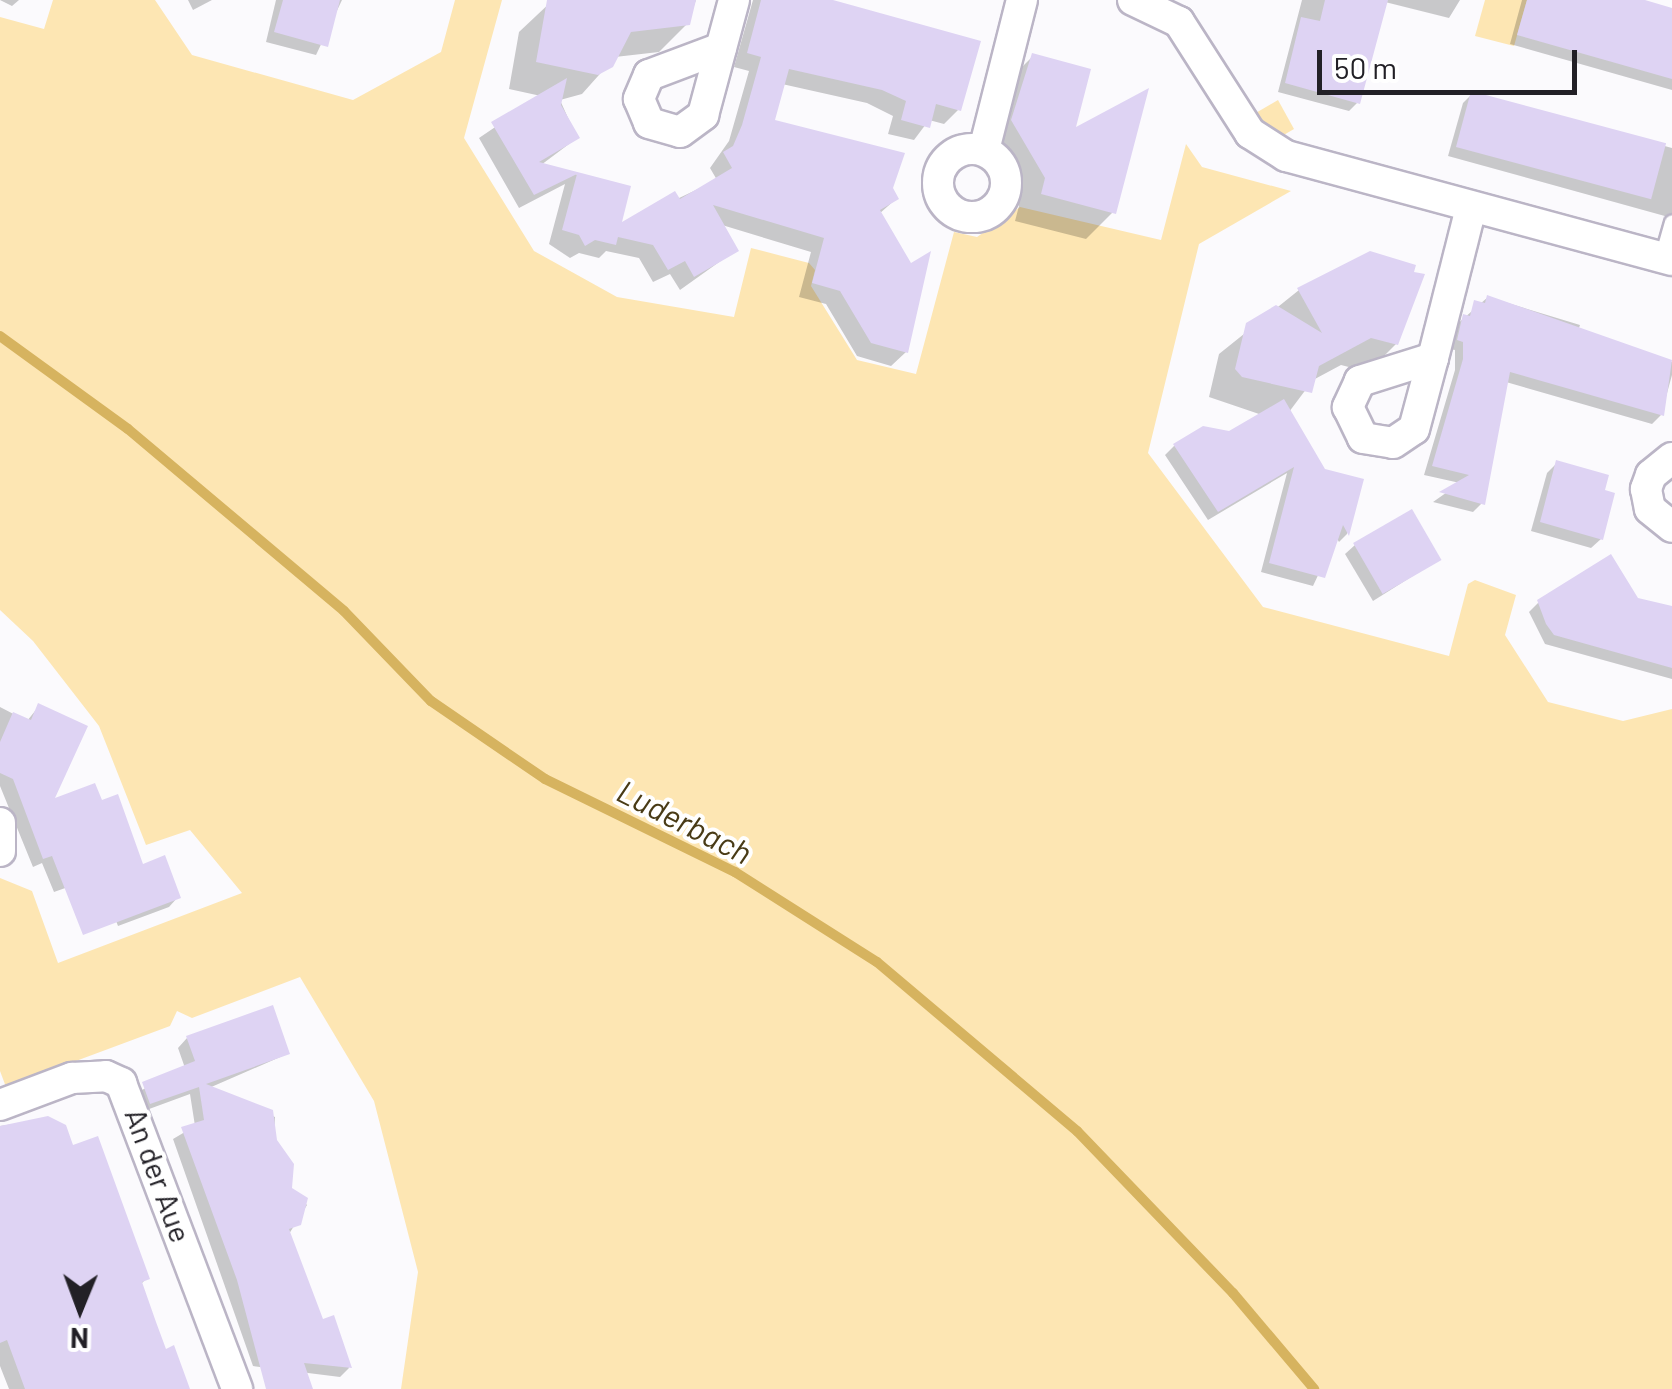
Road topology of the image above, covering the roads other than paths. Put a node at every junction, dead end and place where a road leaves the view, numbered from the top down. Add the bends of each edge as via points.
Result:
1 (734, 0) edge
2 (1022, 0) edge
3 (1133, 0) edge
4 (721, 48) dead end
5 (984, 150) dead end
6 (1471, 208) junction
7 (1672, 222) edge
8 (1667, 258) edge
9 (1432, 358) dead end
10 (1672, 458) edge
11 (1672, 527) edge
12 (0, 823) edge
13 (0, 850) edge
14 (0, 1106) edge
15 (237, 1389) edge

1 - 4 street
2 - 5 street
3 - 6 street via 1179,22 1250,132 1274,150
6 - 8 street
6 - 9 street
7 - 8 lane
10 - 11 street via 1651,474 1646,490 1650,509
12 - 13 street
14 - 15 street, An der Aue via 72,1078 121,1083

